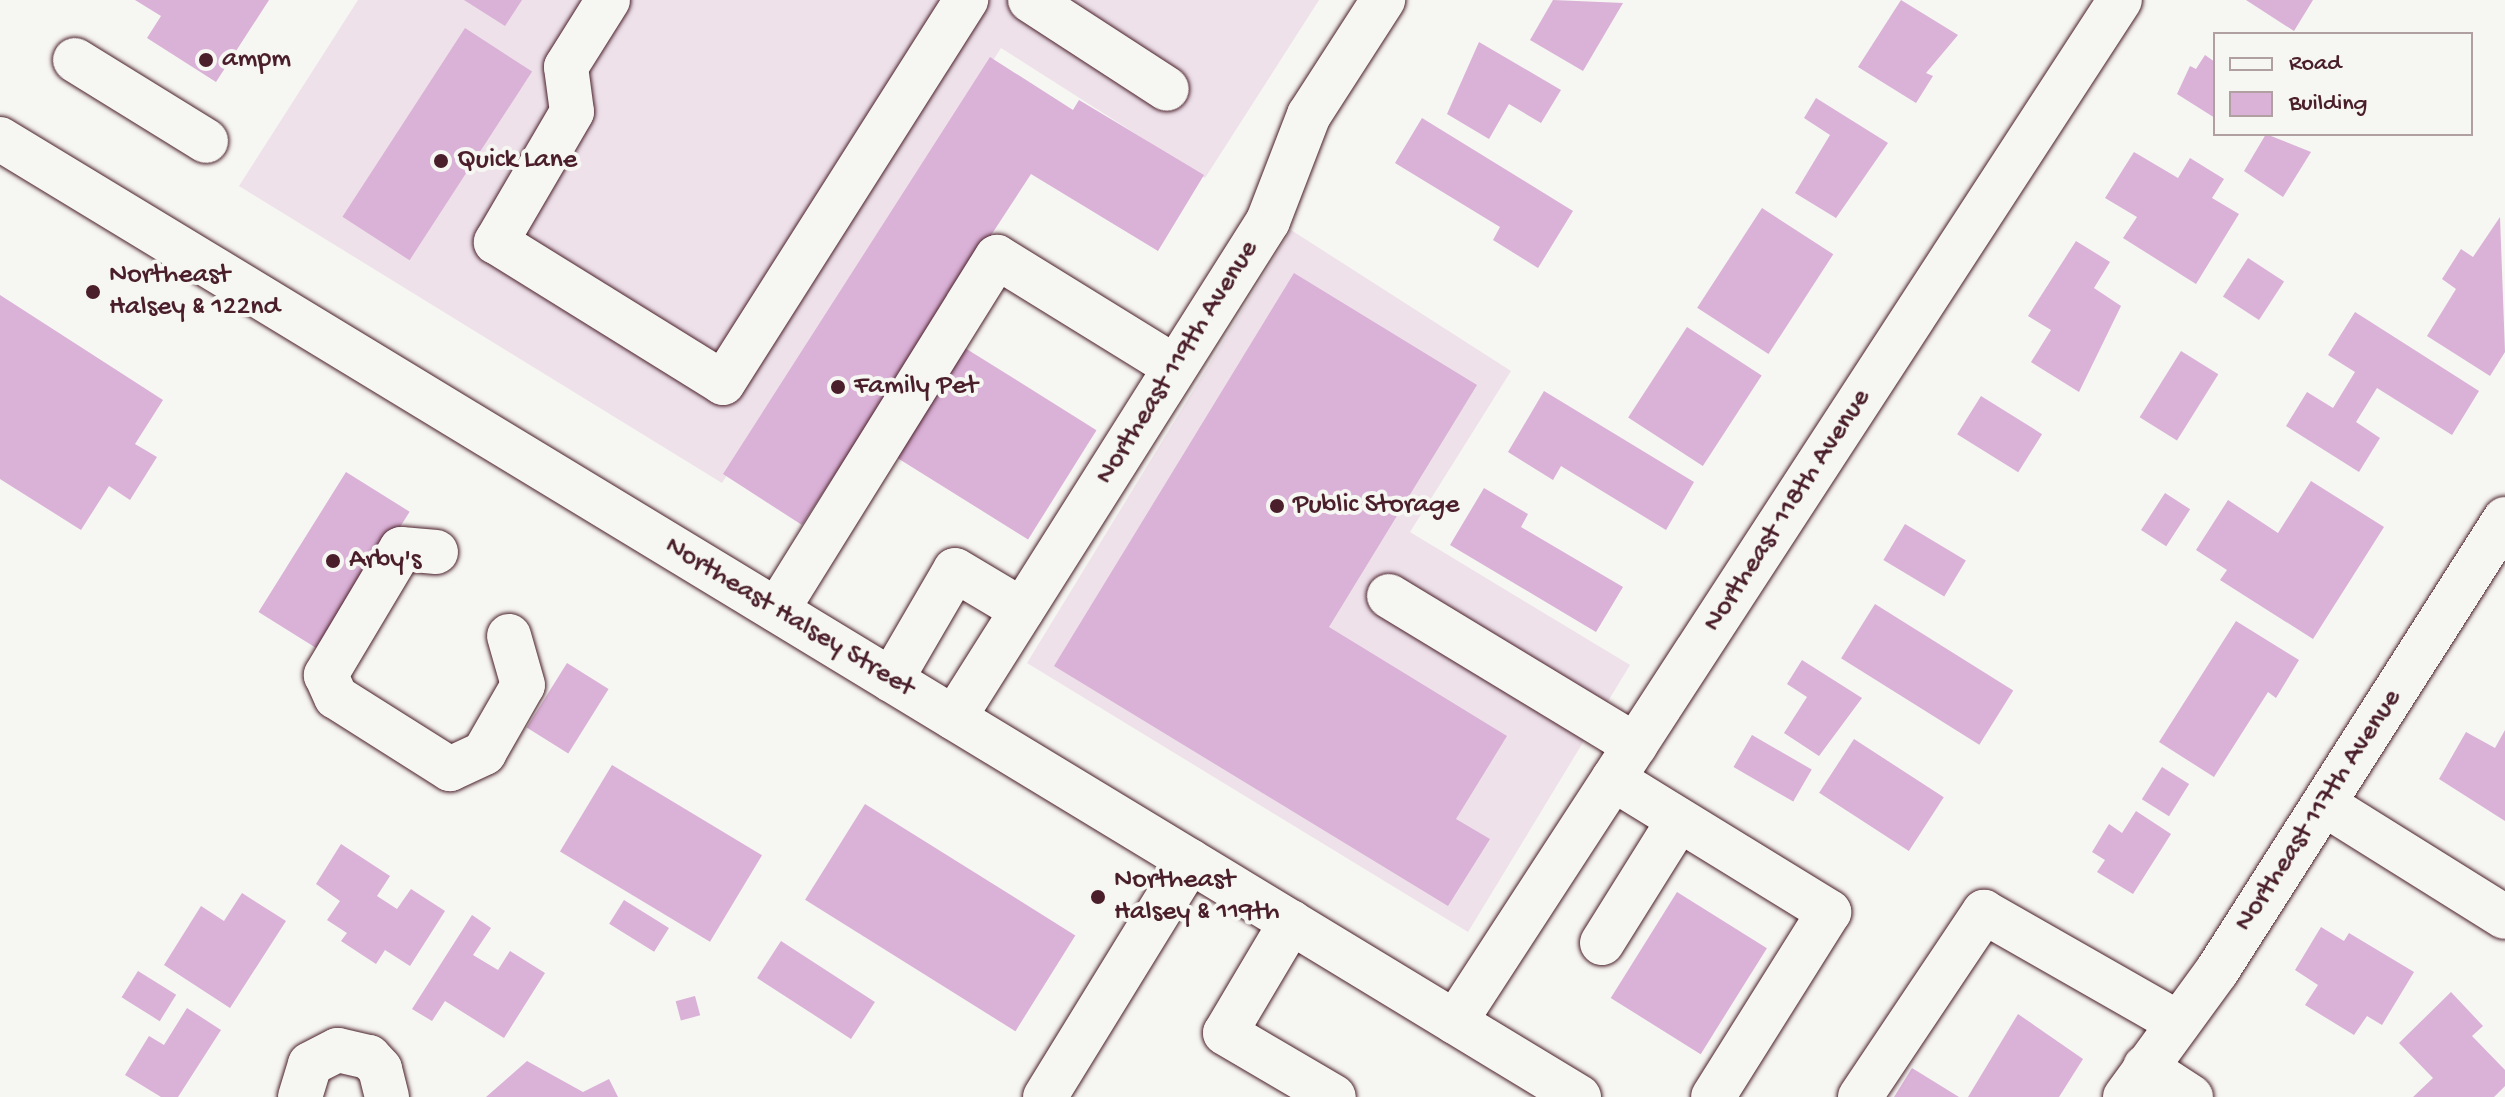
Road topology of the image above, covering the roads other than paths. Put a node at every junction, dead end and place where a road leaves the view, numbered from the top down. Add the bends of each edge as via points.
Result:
1 (608, 0) edge
2 (966, 0) edge
3 (1030, 0) edge
4 (1383, 0) edge
5 (2120, 0) edge
6 (75, 60) dead end
7 (1167, 89) dead end
8 (0, 139) edge
9 (206, 141) dead end
10 (1175, 367) junction
11 (2505, 519) edge
12 (436, 552) dead end
13 (1389, 596) dead end
14 (777, 610) junction
15 (1022, 610) junction
16 (509, 636) dead end
17 (891, 680) junction
18 (954, 718) junction
19 (1624, 762) junction
20 (2324, 804) junction
21 (1679, 820) junction
22 (1190, 861) junction
23 (2505, 917) edge
24 (1291, 922) junction
25 (1602, 943) dead end
26 (1455, 1022) junction
27 (2177, 1022) junction
28 (2135, 1082) edge
29 (300, 1097) edge
30 (387, 1097) edge
31 (1045, 1097) edge
32 (1334, 1097) edge
33 (1579, 1097) edge
34 (1713, 1097) edge
35 (1860, 1097) edge
36 (2191, 1097) edge

1 - 2 street via 566,67 572,112 496,242 723,383
3 - 7 street
4 - 10 street, Northeast 119th Avenue via 1309,115 1268,221
5 - 19 street, Northeast 118th Avenue
6 - 9 street
8 - 14 street, Northeast Halsey Street
10 - 14 street via 997,257
10 - 15 street, Northeast 119th Avenue
11 - 20 street, Northeast 117th Avenue
12 - 16 street via 401,549 326,675 336,697 450,769 484,753 523,685
13 - 19 street
14 - 17 street, Northeast Halsey Street
15 - 17 street via 955,570
15 - 18 street, Northeast 119th Avenue
17 - 18 street, Northeast Halsey Street
18 - 22 street, Northeast Halsey Street
19 - 21 street
19 - 26 street, Northeast 118th Avenue
20 - 23 street
20 - 27 street, Northeast 117th Avenue
21 - 25 street
21 - 34 street via 1829,912
22 - 24 street, Northeast Halsey Street
22 - 31 street
24 - 26 street, Northeast Halsey Street
24 - 32 street via 1225,1033
26 - 33 street, Northeast Halsey Street
27 - 28 street, Northeast 117th Avenue
27 - 35 street via 1984,912
28 - 36 street
29 - 30 street via 310,1064 338,1050 354,1051 380,1069

